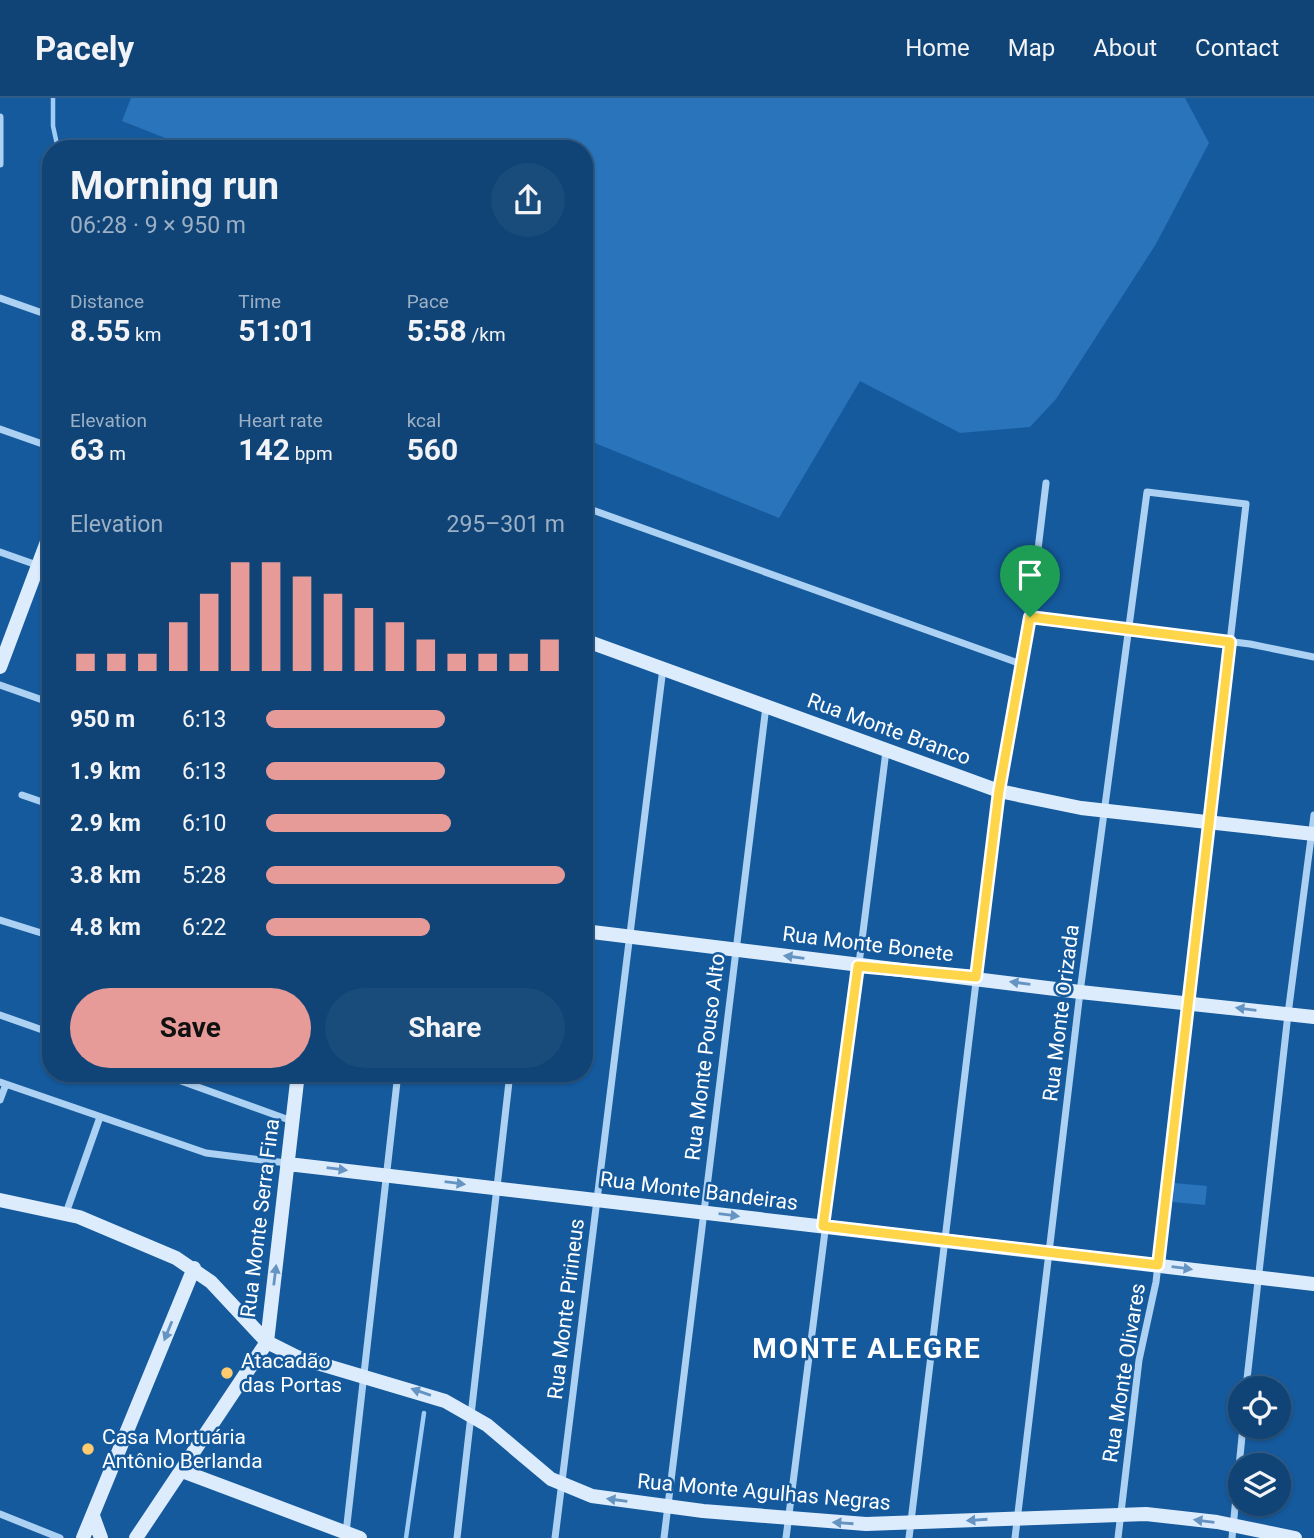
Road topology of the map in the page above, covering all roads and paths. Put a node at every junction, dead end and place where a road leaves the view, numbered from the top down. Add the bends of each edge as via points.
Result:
1 (0, 117) edge
2 (1, 141) edge
3 (0, 164) edge
4 (0, 298) edge
5 (42, 313) edge
6 (0, 429) edge
7 (42, 444) edge
8 (1046, 483) dead end
9 (1246, 504) joint
10 (593, 510) edge
11 (0, 552) edge
12 (42, 567) edge
13 (42, 572) edge
14 (1030, 617) junction
15 (1129, 629) junction
16 (1230, 642) junction
17 (593, 643) edge
18 (1314, 657) edge
19 (1024, 665) junction
20 (0, 667) edge
21 (663, 668) junction
22 (0, 685) edge
23 (42, 700) edge
24 (766, 706) junction
25 (886, 751) junction
26 (999, 791) junction
27 (22, 795) dead end
28 (42, 802) edge
29 (1104, 810) junction
30 (1314, 815) edge
31 (1207, 822) junction
32 (1313, 833) edge
33 (0, 920) edge
34 (593, 932) edge
35 (42, 933) edge
36 (630, 938) junction
37 (736, 948) junction
38 (858, 966) junction
39 (976, 977) junction
40 (1080, 992) junction
41 (1188, 1002) junction
42 (1288, 1014) junction
43 (0, 1015) edge
44 (1314, 1017) edge
45 (42, 1030) edge
46 (184, 1082) edge
47 (297, 1082) edge
48 (397, 1082) edge
49 (509, 1082) edge
50 (3, 1083) edge
51 (0, 1100) edge
52 (100, 1117) junction
53 (293, 1121) junction
54 (288, 1164) junction
55 (387, 1175) junction
56 (497, 1188) junction
57 (0, 1200) edge
58 (598, 1200) junction
59 (704, 1212) junction
60 (65, 1213) junction
61 (823, 1226) junction
62 (944, 1240) junction
63 (1048, 1253) junction
64 (1158, 1265) junction
65 (194, 1268) junction
66 (1257, 1277) junction
67 (1314, 1284) edge
68 (267, 1342) junction
69 (364, 1375) junction
70 (1247, 1376) edge
71 (471, 1414) junction
72 (1242, 1439) edge
73 (182, 1471) junction
74 (562, 1485) junction
75 (669, 1507) junction
76 (1121, 1513) junction
77 (0, 1514) edge
78 (93, 1516) junction
79 (1018, 1517) junction
80 (788, 1518) junction
81 (910, 1531) edge
82 (1233, 1532) edge
83 (346, 1533) junction
84 (60, 1538) edge
85 (83, 1538) edge
86 (101, 1538) edge
87 (136, 1538) edge
88 (360, 1538) edge
89 (457, 1538) edge
90 (555, 1538) edge
91 (664, 1538) edge
92 (786, 1538) edge
93 (1015, 1538) edge
94 (1118, 1538) edge
95 (1295, 1538) edge

1 - 2 street
2 - 3 street
4 - 5 street
6 - 7 street
8 - 14 street
9 - 15 street, Rua Monte Orizada via 1147,492
9 - 16 street, Rua Monte Olivares
10 - 19 street
11 - 12 street
13 - 20 main road
14 - 15 street
14 - 19 street
15 - 16 street
15 - 29 street, Rua Monte Orizada
16 - 18 street
16 - 31 street, Rua Monte Olivares
17 - 21 main road, Rua Monte Branco
19 - 26 street
21 - 24 main road, Rua Monte Branco
21 - 36 street, Rua Monte Pirineus
22 - 23 street
24 - 25 main road, Rua Monte Branco
24 - 37 street, Rua Monte Pouso Alto
25 - 26 main road, Rua Monte Branco
25 - 38 street
26 - 29 main road, Rua Monte Branco
26 - 39 street
27 - 28 street
29 - 31 main road, Rua Monte Branco
29 - 40 street, Rua Monte Orizada
30 - 32 street
31 - 32 main road, Rua Monte Branco
31 - 41 street, Rua Monte Olivares
32 - 42 street
33 - 35 street
34 - 36 main road, Rua Monte Bonete
36 - 37 main road, Rua Monte Bonete
36 - 58 street, Rua Monte Pirineus
38 -> 37 main road, Rua Monte Bonete
37 - 59 street, Rua Monte Pouso Alto
38 - 39 main road, Rua Monte Bonete
38 - 61 street
40 -> 39 main road, Rua Monte Bonete
39 - 62 street
40 - 41 main road, Rua Monte Bonete
40 - 63 street, Rua Monte Orizada
42 -> 41 main road, Rua Monte Bonete
41 - 64 street, Rua Monte Olivares
42 - 44 main road, Rua Monte Bonete
42 - 66 street
43 - 45 street
46 - 53 street
47 - 53 main road, Rua Monte Serra Fina
48 - 55 street
49 - 56 street
50 - 51 street
50 - 52 street
52 - 54 street via 206,1153
52 - 60 street
53 - 54 main road, Rua Monte Serra Fina
54 -> 55 main road, Rua Monte Bandeiras
68 -> 54 main road, Rua Monte Serra Fina
55 -> 56 main road, Rua Monte Bandeiras
55 - 69 street
56 - 58 main road, Rua Monte Bandeiras
56 - 71 street
57 - 60 main road
58 - 59 main road, Rua Monte Bandeiras
58 - 74 street, Rua Monte Pirineus
59 -> 61 main road, Rua Monte Bandeiras
59 - 75 street, Rua Monte Pouso Alto
60 - 65 main road
61 - 62 main road, Rua Monte Bandeiras
61 - 80 street
62 - 63 main road, Rua Monte Bandeiras
62 - 81 street
63 - 64 main road, Rua Monte Bandeiras
63 - 79 street, Rua Monte Orizada
64 -> 66 main road, Rua Monte Bandeiras
64 - 76 street, Rua Monte Olivares via 1139,1360
65 - 68 main road
65 -> 78 main road
66 - 67 main road, Rua Monte Bandeiras
66 - 70 street
68 - 69 main road, Rua Monte Agulhas Negras via 297,1357
68 - 73 main road, Rua Monte Serra Fina
71 -> 69 main road, Rua Monte Agulhas Negras
69 - 83 street
71 - 74 main road, Rua Monte Agulhas Negras
71 - 89 street
72 - 82 street
73 - 83 main road
73 - 87 main road, Rua Monte Serra Fina
75 -> 74 main road, Rua Monte Agulhas Negras via 592,1496
74 - 90 street, Rua Monte Pirineus
75 - 80 main road, Rua Monte Agulhas Negras
75 - 91 street, Rua Monte Pouso Alto
76 - 79 main road, Rua Monte Agulhas Negras
82 -> 76 main road, Rua Monte Agulhas Negras
76 - 94 street, Rua Monte Olivares
77 - 84 street
78 - 85 main road
78 - 86 main road
79 -> 81 main road, Rua Monte Agulhas Negras
79 - 93 street, Rua Monte Orizada
81 -> 80 main road, Rua Monte Agulhas Negras
80 - 92 street
82 - 95 main road, Rua Monte Agulhas Negras
83 - 88 main road

